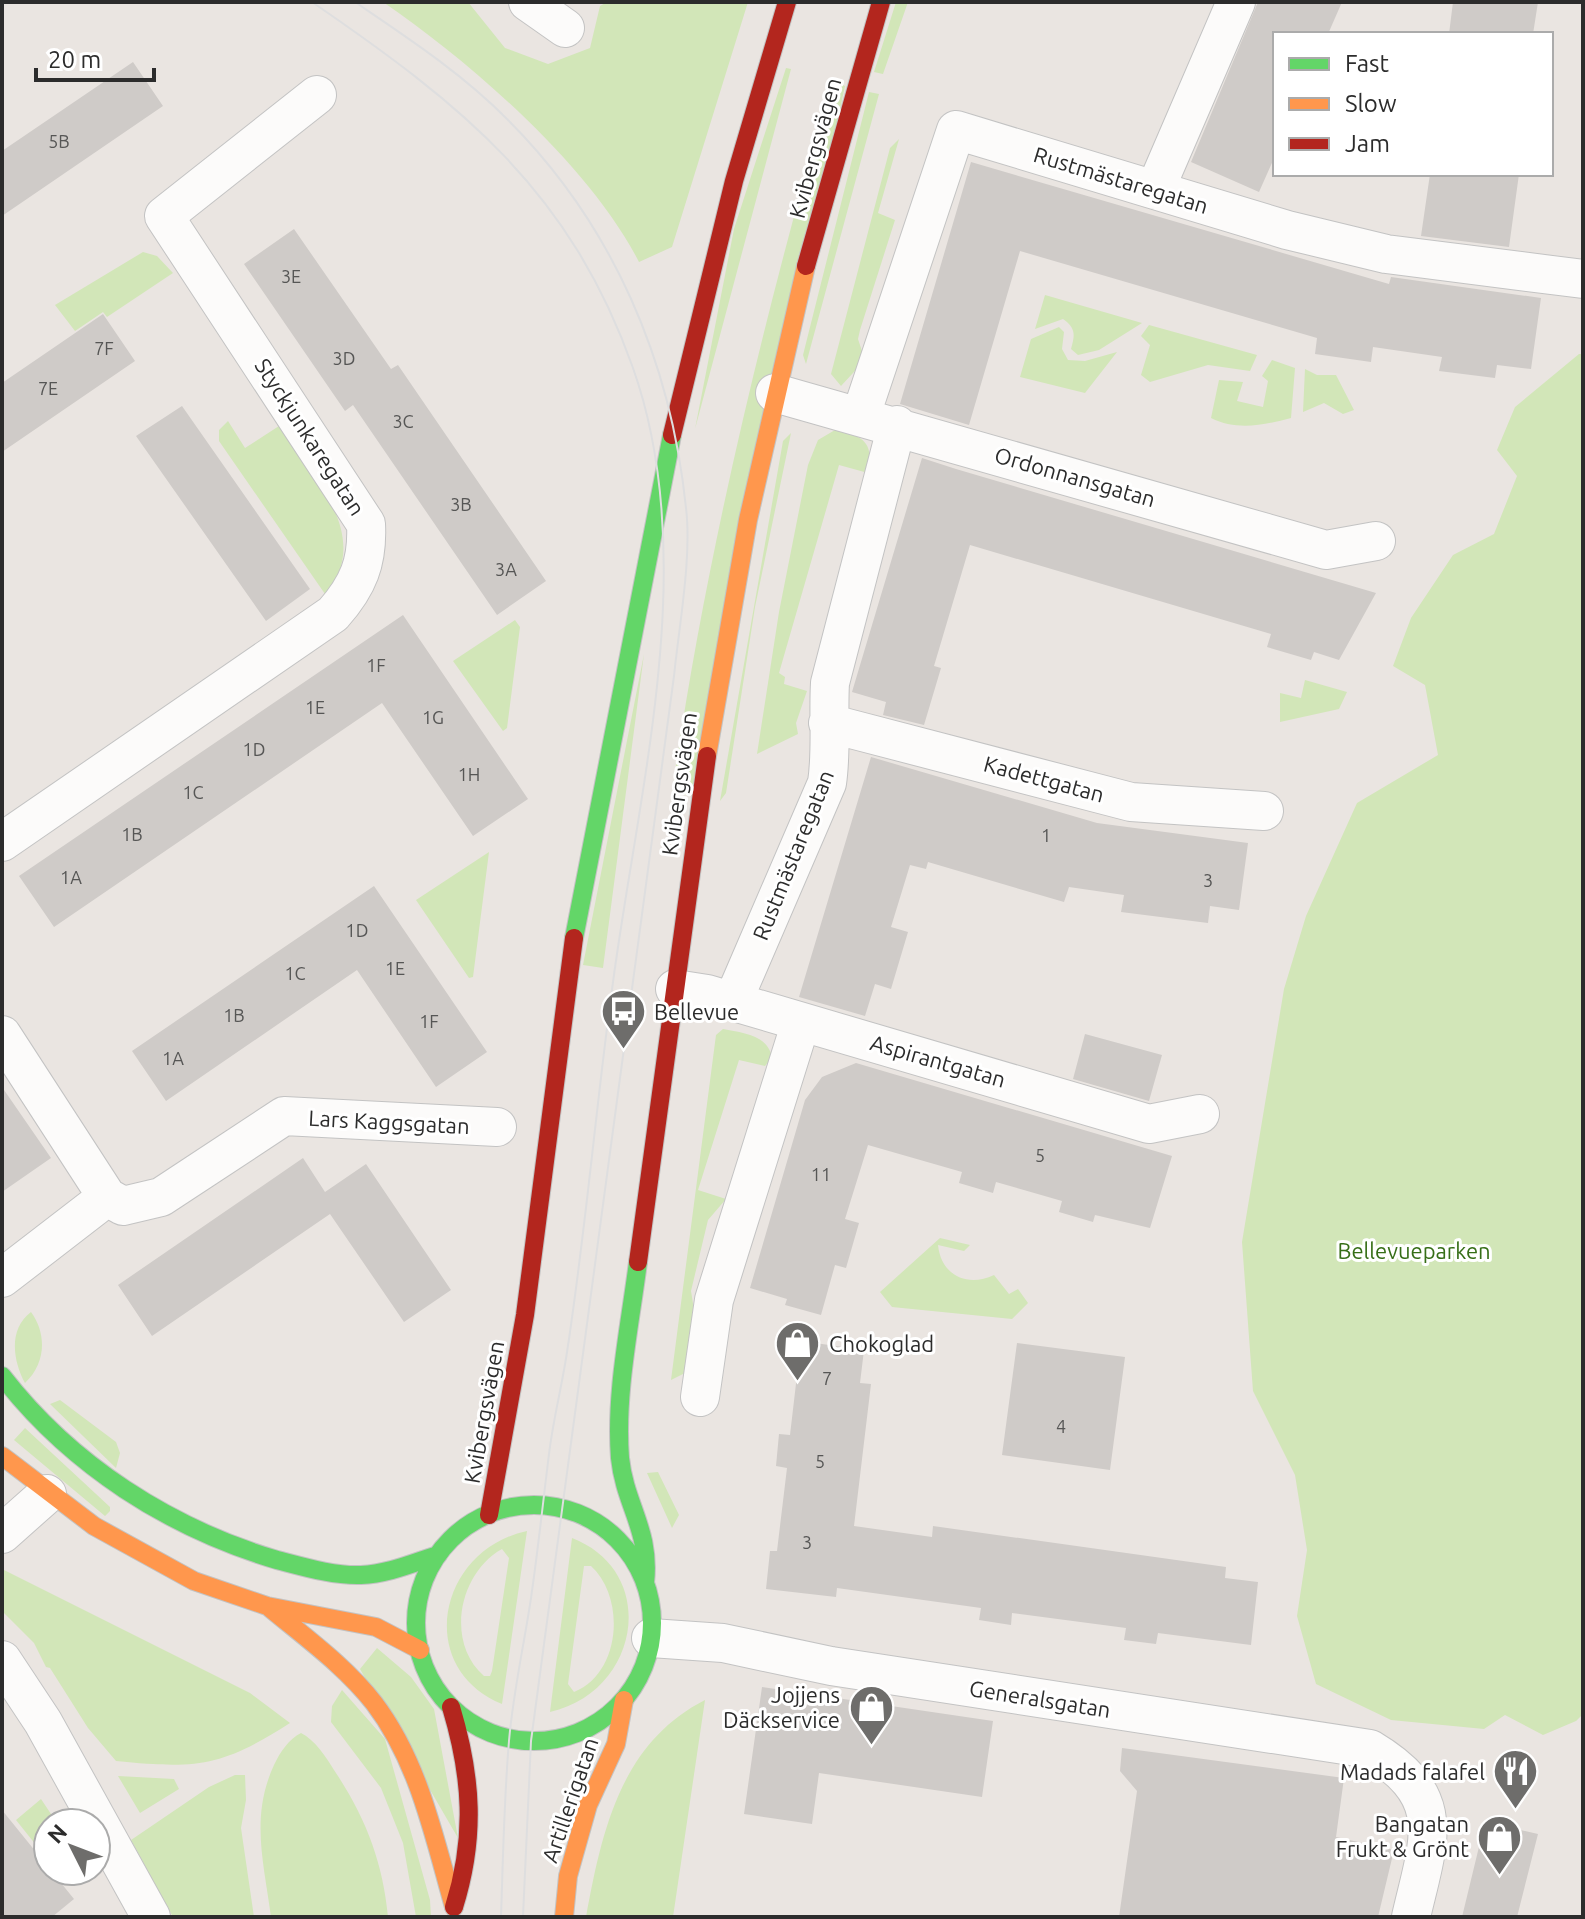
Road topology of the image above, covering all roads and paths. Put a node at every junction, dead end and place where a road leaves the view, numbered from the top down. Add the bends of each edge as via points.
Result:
1 (528, 2) edge
2 (787, 2) edge
3 (881, 2) edge
4 (1236, 2) edge
5 (565, 28) dead end
6 (317, 95) dead end
7 (1155, 190) junction
8 (1583, 279) edge
9 (775, 393) junction
10 (879, 420) junction
11 (1376, 541) dead end
12 (828, 723) junction
13 (1264, 811) dead end
14 (2, 842) edge
15 (675, 989) junction
16 (733, 1001) junction
17 (801, 1022) junction
18 (2, 1035) edge
19 (1200, 1114) dead end
20 (497, 1127) dead end
21 (107, 1197) junction
22 (2, 1278) edge
23 (2, 1376) edge
24 (700, 1397) dead end
25 (2, 1456) edge
26 (47, 1494) junction
27 (489, 1515) junction
28 (2, 1534) edge
29 (438, 1555) junction
30 (645, 1583) junction
31 (267, 1606) junction
32 (651, 1638) junction
33 (420, 1650) junction
34 (2, 1660) edge
35 (624, 1700) junction
36 (451, 1707) junction
37 (454, 1912) edge
38 (151, 1917) edge
39 (564, 1917) edge
40 (1411, 1917) edge

1 - 5 street
2 - 27 street, Kvibergsvägen via 659,485 568,976 525,1319
3 - 9 street, Kvibergsvägen
4 - 7 street
6 - 14 street, Styckjunkaregatan via 164,216 366,524 366,561 351,593 333,614
7 - 8 street, Rustmästaregatan via 1386,254
7 - 10 street, Rustmästaregatan via 956,130
9 - 10 street, Ordonnansgatan
9 - 15 street, Kvibergsvägen via 716,703
10 - 11 street, Ordonnansgatan via 1326,550
10 - 12 street, Rustmästaregatan via 830,683
12 - 13 street, Kadettgatan via 1131,802
12 - 16 street, Rustmästaregatan via 832,753 827,783
15 - 16 street, Aspirantgatan
15 - 30 street, Kvibergsvägen via 618,1417 624,1484 646,1529 650,1556
16 - 17 street, Aspirantgatan
17 - 19 street, Aspirantgatan via 1149,1124
17 - 24 street via 714,1300
18 - 21 street
20 - 21 street, Lars Kaggsgatan via 284,1116 161,1197 123,1206
21 - 22 street
23 - 29 street via 16,1399 86,1464 146,1503 218,1538 298,1566 352,1576
25 - 26 street
26 - 28 street
26 - 31 street via 123,1546
27 - 29 street, Artillerigatan via 466,1527
27 - 30 street, Artillerigatan via 529,1505 579,1514 620,1541
29 - 33 street, Artillerigatan via 419,1601
30 - 32 street, Artillerigatan
31 - 33 street via 375,1627
31 - 37 street via 344,1670 375,1704 403,1751
32 - 35 street, Artillerigatan via 642,1671
32 - 40 street, Generalsgatan via 723,1643 831,1666 1370,1749 1418,1786 1430,1833
33 - 36 street, Artillerigatan via 431,1681
34 - 38 street via 43,1722
35 - 36 street, Artillerigatan via 594,1725 545,1741 498,1736
35 - 39 street, Artillerigatan via 616,1744 588,1805 568,1876
36 - 37 street, Artillerigatan via 473,1785 469,1865

